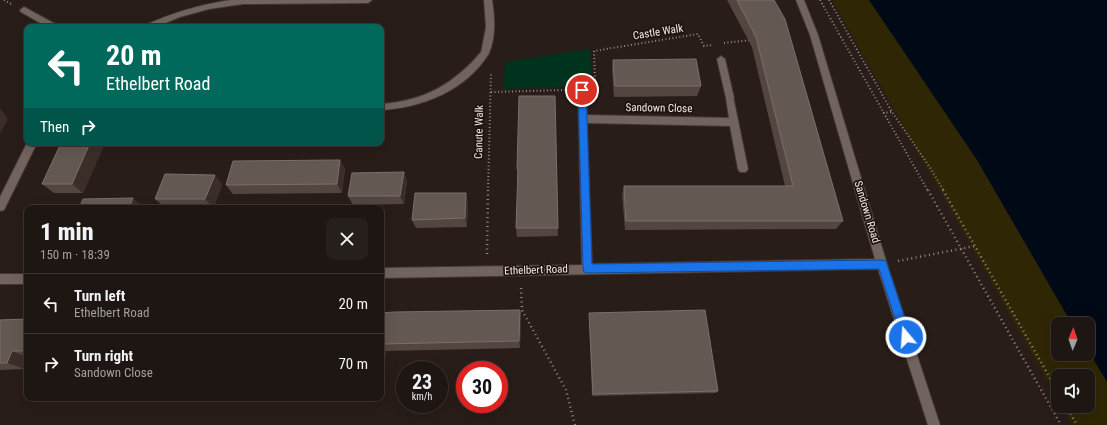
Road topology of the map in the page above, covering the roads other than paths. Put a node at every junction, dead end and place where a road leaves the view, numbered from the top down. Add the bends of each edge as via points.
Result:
1 (368, 0) edge
2 (488, 0) edge
3 (800, 0) edge
4 (24, 10) dead end
5 (49, 24) edge
6 (155, 24) edge
7 (721, 59) dead end
8 (582, 90) road end
9 (384, 107) edge
10 (583, 119) junction
11 (735, 122) junction
12 (30, 146) edge
13 (744, 169) dead end
14 (0, 207) edge
15 (882, 264) junction
16 (587, 268) junction
17 (384, 273) edge
18 (0, 279) edge
19 (24, 279) edge
20 (934, 425) edge

1 - 6 street via 243,1 209,6
2 - 9 street via 490,32 485,53 470,71 450,87 419,100
3 - 15 street, Sandown Road via 814,35
4 - 5 street
7 - 11 street
8 - 10 street
10 - 11 street, Sandown Close
10 - 16 street
11 - 13 street
12 - 14 street
15 - 16 street, Ethelbert Road
15 - 20 street, Sandown Road
16 - 17 street, Ethelbert Road
18 - 19 street

